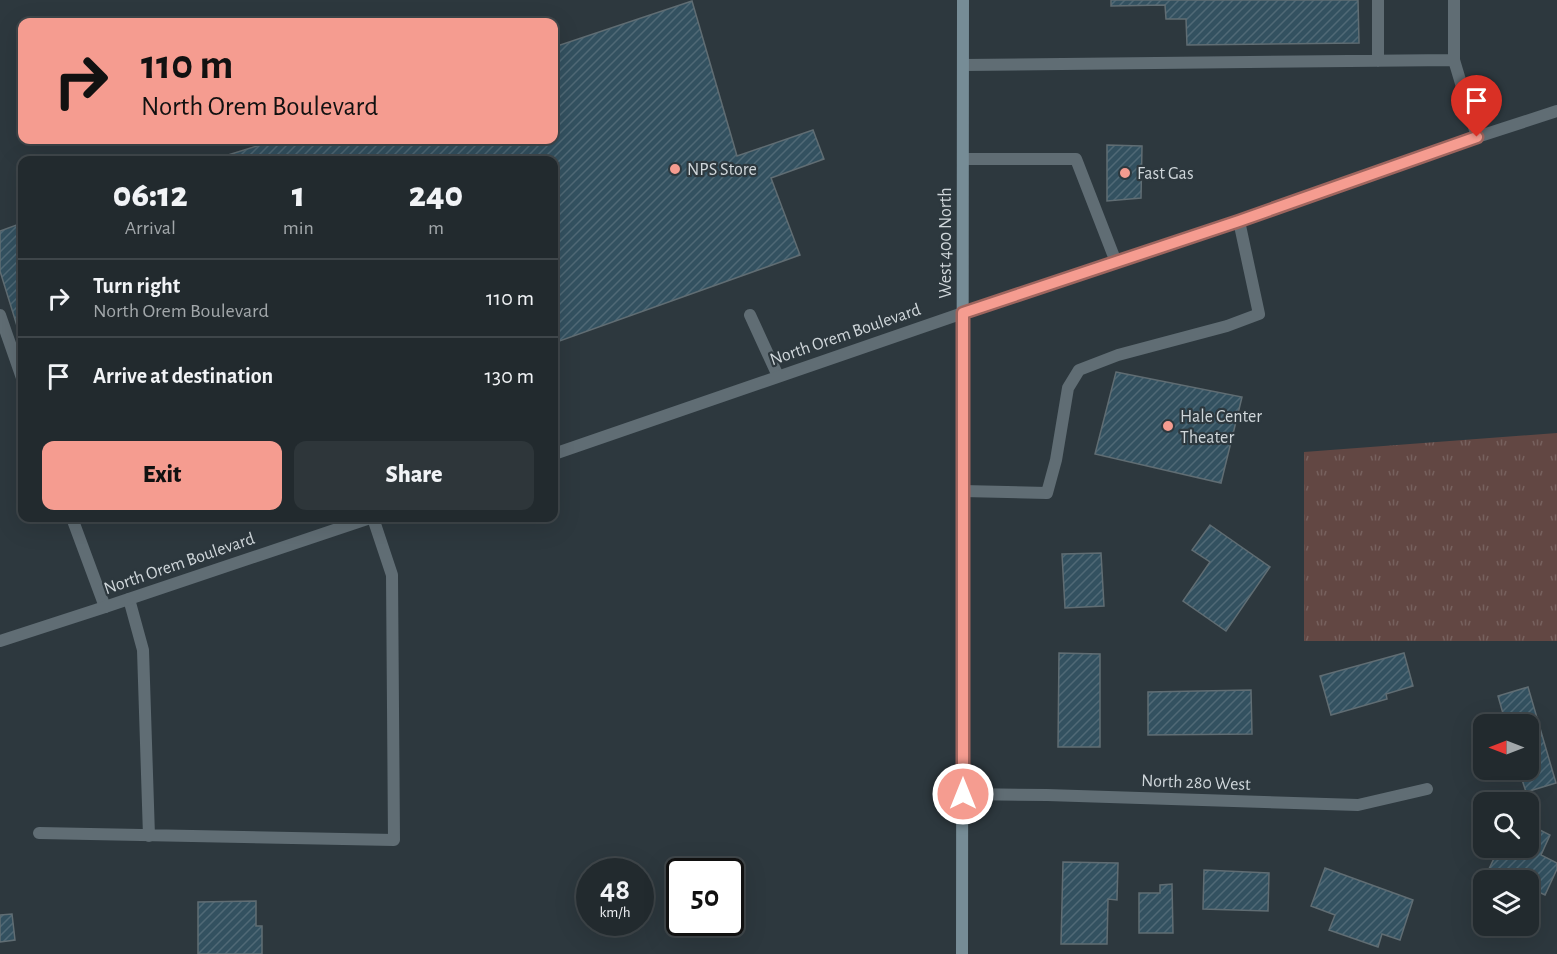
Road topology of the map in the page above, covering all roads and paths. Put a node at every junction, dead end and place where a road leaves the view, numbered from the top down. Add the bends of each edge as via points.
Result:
1 (963, 0) edge
2 (1378, 0) edge
3 (1454, 0) edge
4 (1454, 60) junction
5 (1378, 61) junction
6 (963, 65) junction
7 (1557, 111) edge
8 (1477, 137) junction
9 (963, 159) junction
10 (1239, 221) junction
11 (1116, 262) junction
12 (963, 313) junction
13 (0, 315) edge
14 (750, 315) dead end
15 (18, 367) edge
16 (778, 376) junction
17 (558, 452) edge
18 (963, 491) junction
19 (73, 522) edge
20 (359, 522) edge
21 (372, 522) edge
22 (129, 599) junction
23 (105, 607) junction
24 (0, 641) edge
25 (1427, 789) dead end
26 (963, 794) junction
27 (39, 833) dead end
28 (149, 836) junction
29 (962, 954) edge

1 - 6 main road, West 400 North
2 - 5 street
3 - 4 street
4 - 5 street
4 - 8 street
5 - 6 street
6 - 9 main road, West 400 North
7 - 8 street, North Orem Boulevard
8 - 10 street, North Orem Boulevard
9 - 11 street via 1076,159
9 - 12 main road, West 400 North
10 - 11 street, North Orem Boulevard
10 - 18 street via 1259,314 1079,370 1068,388 1047,493
11 - 12 street, North Orem Boulevard
12 - 16 street, North Orem Boulevard
12 - 18 main road, West 400 North
13 - 15 street
14 - 16 street
16 - 17 street, North Orem Boulevard
18 - 26 main road, West 400 North
19 - 23 street
20 - 22 street, North Orem Boulevard
21 - 28 street via 392,575 394,840
22 - 23 street, North Orem Boulevard
22 - 28 street via 143,650
23 - 24 street, North Orem Boulevard
25 - 26 street, North 280 West via 1358,806
26 - 29 main road, West 400 North
27 - 28 street

